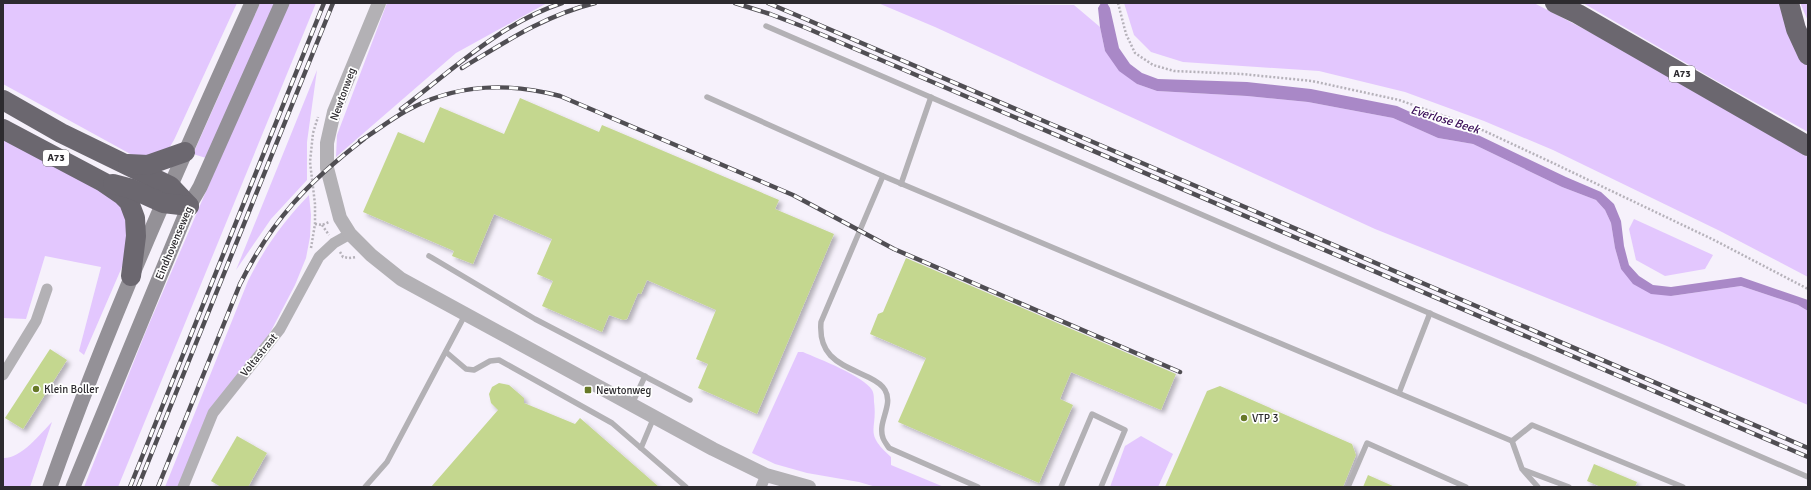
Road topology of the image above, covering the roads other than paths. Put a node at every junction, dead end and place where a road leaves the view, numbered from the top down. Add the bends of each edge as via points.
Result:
1 (252, 3) edge
2 (282, 3) edge
3 (379, 3) edge
4 (1555, 3) edge
5 (1789, 3) edge
6 (766, 26) dead end
7 (1808, 55) edge
8 (707, 97) dead end
9 (931, 97) junction
10 (3, 100) edge
11 (3, 128) edge
12 (1808, 146) edge
13 (185, 152) junction
14 (121, 162) junction
15 (883, 176) junction
16 (103, 182) junction
17 (901, 184) junction
18 (167, 195) junction
19 (189, 206) junction
20 (350, 234) junction
21 (429, 256) dead end
22 (131, 276) junction
23 (48, 289) dead end
24 (1430, 313) junction
25 (465, 314) junction
26 (446, 352) junction
27 (3, 375) edge
28 (645, 376) junction
29 (1399, 394) junction
30 (690, 400) dead end
31 (632, 404) junction
32 (654, 417) junction
33 (1512, 441) junction
34 (641, 448) junction
35 (1522, 469) junction
36 (1808, 477) edge
37 (763, 481) edge
38 (50, 487) edge
39 (73, 487) edge
40 (183, 487) edge
41 (365, 487) edge
42 (686, 487) edge
43 (808, 487) edge
44 (978, 487) edge
45 (1061, 487) edge
46 (1101, 487) edge
47 (1348, 487) edge
48 (1466, 487) edge
49 (1538, 487) edge
50 (1569, 487) edge
51 (1683, 487) edge

1 - 13 main road
2 - 19 main road, Eindhovenseweg
3 - 20 street, Newtonweg via 334,112 327,143 327,168 340,218
4 - 12 highway, A73
5 - 7 highway via 1796,29
6 - 9 lane
8 - 15 lane
9 - 17 lane
9 - 24 lane
10 - 14 highway, A73
11 - 16 highway, A73
13 - 14 highway, A73 via 148,165
13 - 18 main road
14 - 18 highway, A73
15 - 17 lane
15 - 44 lane via 821,322 822,344 828,355 878,382 885,389 888,399 882,429 883,438 889,448
16 - 18 highway, A73
16 - 22 highway, A73 via 129,202 135,218 136,236
17 - 29 lane
18 - 19 highway, A73
18 - 22 main road
19 - 39 main road, Eindhovenseweg
20 - 25 street, Newtonweg via 401,279
20 - 40 street, Voltastraat via 334,243 319,257 280,329 213,413
21 - 28 lane via 535,319
22 - 38 main road via 79,404
23 - 27 street via 36,321
24 - 29 lane
24 - 36 lane
25 - 26 lane
25 - 31 street, Newtonweg
26 - 34 lane via 466,369 474,370 490,361 499,360 612,423
26 - 41 lane via 387,462
28 - 30 lane
28 - 31 lane
29 - 33 lane
31 - 32 street, Newtonweg
32 - 34 lane
32 - 37 street, Newtonweg
33 - 35 lane
33 - 51 lane via 1532,425
34 - 42 lane
35 - 49 lane
35 - 50 lane
37 - 43 street, Newtonweg
45 - 46 lane via 1092,414 1125,430
47 - 48 lane via 1367,443

